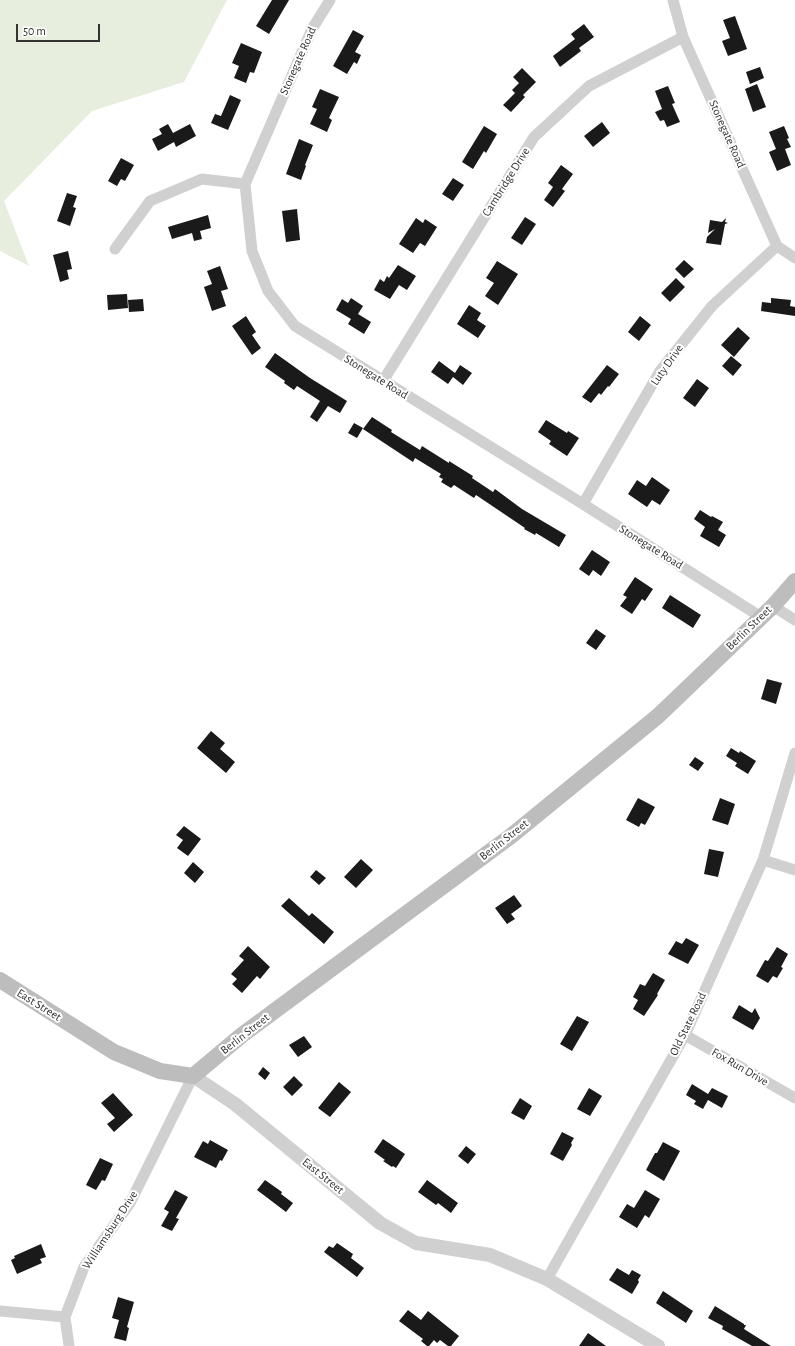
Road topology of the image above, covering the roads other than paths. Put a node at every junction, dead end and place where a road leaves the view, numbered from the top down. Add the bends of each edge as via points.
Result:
1 (330, 0) edge
2 (673, 0) edge
3 (683, 37) junction
4 (245, 184) junction
5 (777, 246) junction
6 (115, 249) dead end
7 (795, 258) edge
8 (383, 381) junction
9 (583, 504) junction
10 (795, 581) edge
11 (773, 606) junction
12 (761, 617) junction
13 (795, 620) edge
14 (795, 753) edge
15 (763, 860) junction
16 (795, 870) edge
17 (0, 980) edge
18 (685, 1035) junction
19 (193, 1076) junction
20 (795, 1098) edge
21 (547, 1278) junction
22 (0, 1311) edge
23 (65, 1318) junction
24 (69, 1346) edge
25 (658, 1346) edge

1 - 4 street, Stonegate Road via 312,29
2 - 3 street, Stonegate Road
3 - 5 street, Stonegate Road
3 - 8 street, Cambridge Drive via 589,86 534,137
4 - 6 street via 202,179 150,201
4 - 8 street, Stonegate Road via 252,251 268,290 295,326
5 - 7 street
5 - 9 street, Luty Drive via 712,306 660,371
8 - 9 street, Stonegate Road
9 - 12 street, Stonegate Road
10 - 11 main road, Berlin Street
11 - 12 main road, Berlin Street
11 - 13 street
12 - 19 main road, Berlin Street via 658,716 511,836 242,1035
14 - 15 street, Old State Road
15 - 16 street
15 - 18 street, Old State Road
17 - 19 main road, East Street via 114,1052 160,1071
18 - 20 street, Fox Run Drive
18 - 21 street, Old State Road
19 - 21 street, East Street via 236,1104 380,1223 416,1243 490,1255
19 - 23 street, Williamsburg Drive via 130,1203 84,1267
21 - 25 street, East Street
22 - 23 street
23 - 24 street, Williamsburg Drive

